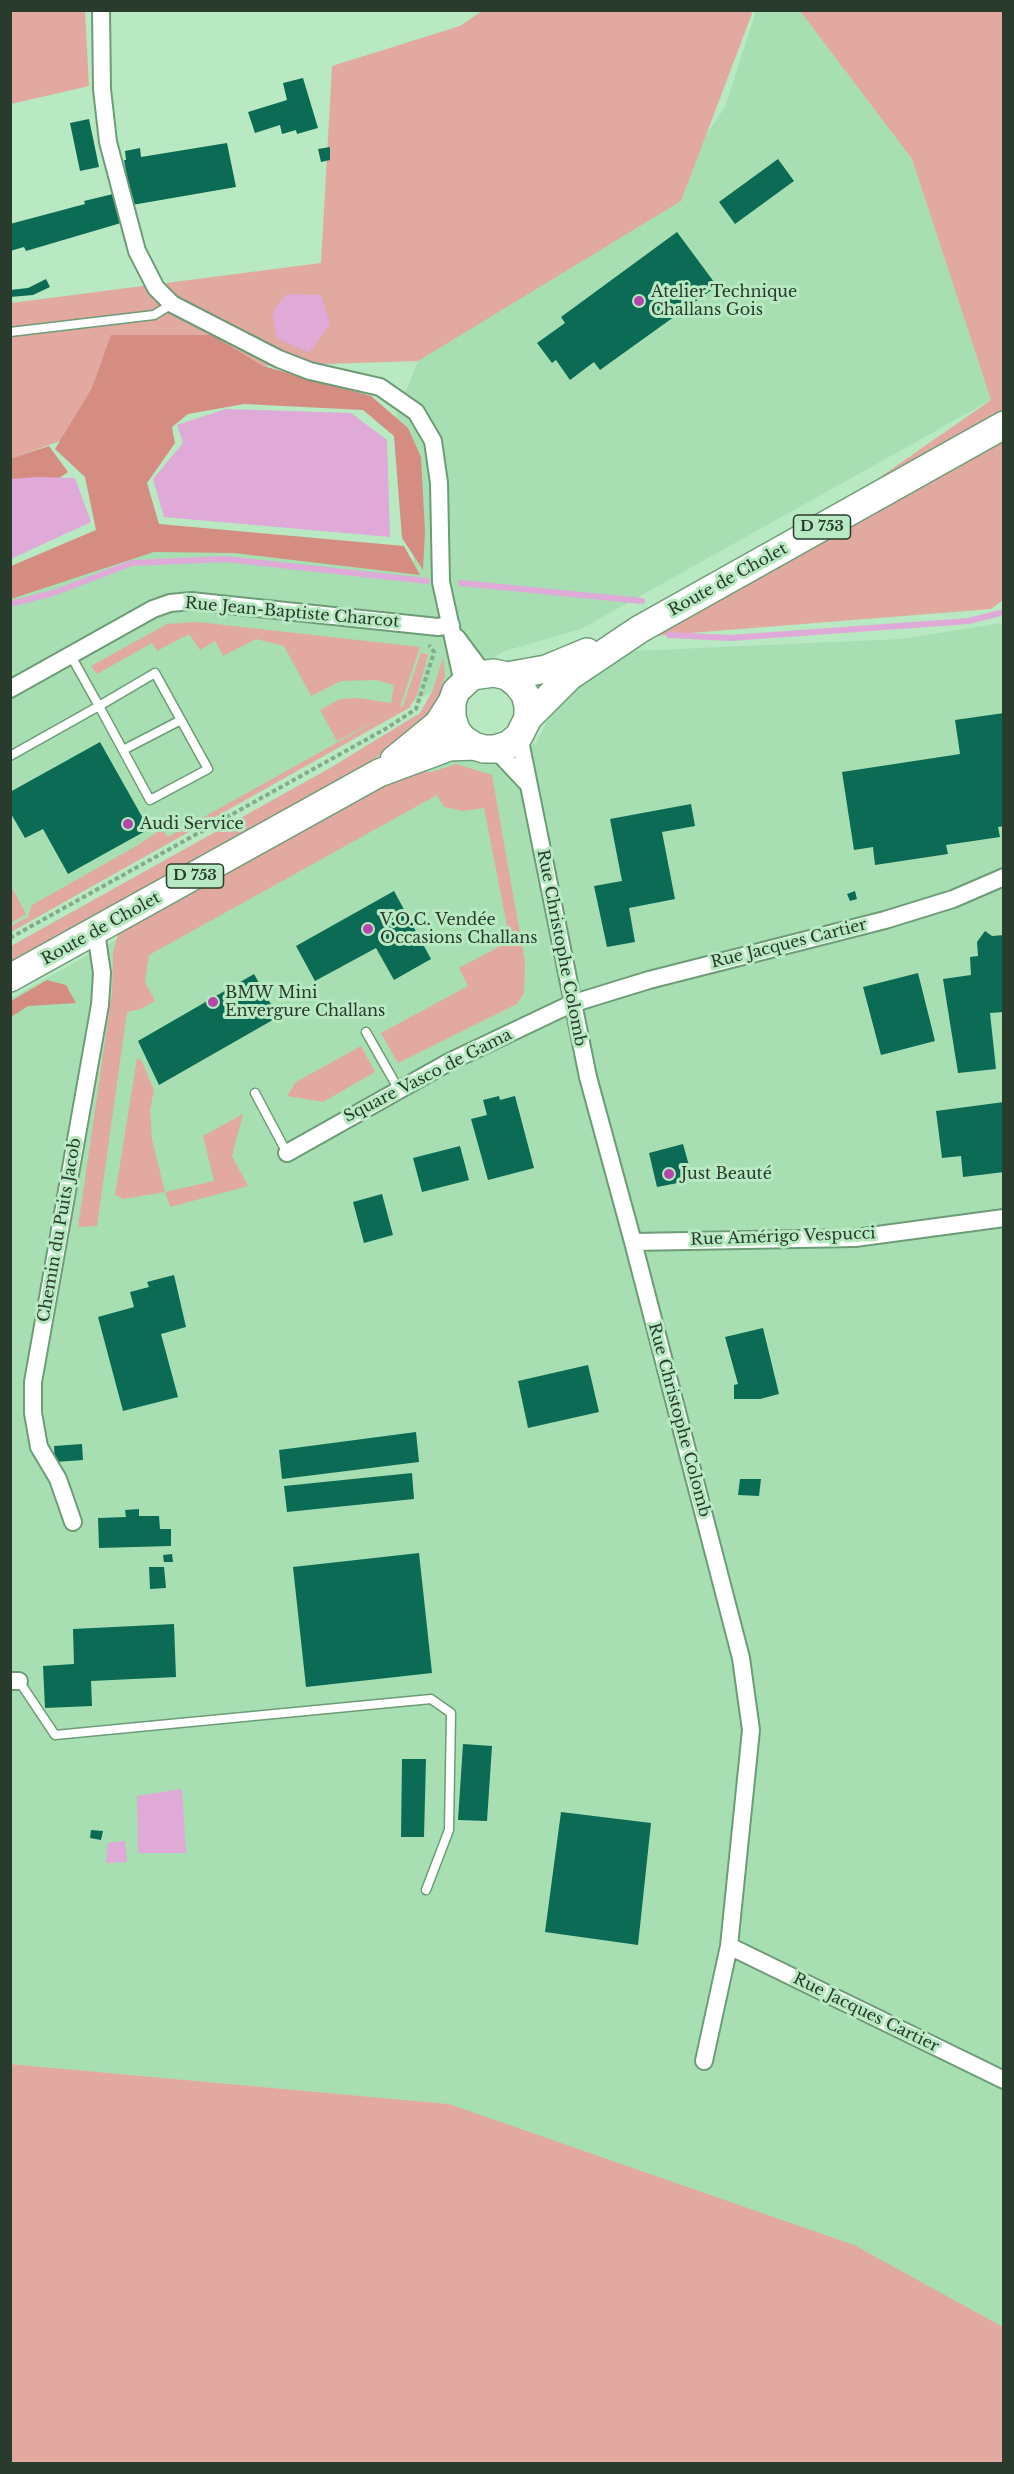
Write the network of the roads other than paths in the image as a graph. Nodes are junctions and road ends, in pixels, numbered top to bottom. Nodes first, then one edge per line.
1 (101, 10) edge
2 (172, 304) junction
3 (10, 332) edge
4 (1004, 426) edge
5 (452, 628) junction
6 (640, 628) junction
7 (71, 656) junction
8 (476, 684) junction
9 (10, 690) edge
10 (99, 706) junction
11 (181, 720) junction
12 (524, 727) junction
13 (484, 748) junction
14 (123, 750) junction
15 (10, 756) edge
16 (379, 773) junction
17 (528, 784) junction
18 (1004, 877) edge
19 (96, 932) junction
20 (10, 978) edge
21 (571, 1004) junction
22 (366, 1032) dead end
23 (399, 1090) junction
24 (255, 1093) dead end
25 (288, 1153) joint
26 (1004, 1218) edge
27 (633, 1242) junction
28 (73, 1522) dead end
29 (15, 1681) edge
30 (426, 1890) dead end
31 (729, 1946) junction
32 (704, 2061) dead end
33 (1004, 2080) edge

1 - 2 street
2 - 3 lane
2 - 5 street
4 - 6 main road, Route de Cholet / D 753
5 - 7 street, Rue Jean-Baptiste Charcot
5 - 8 street
6 - 8 main road, Route de Cholet / D 753
6 - 12 main road, Route de Cholet / D 753
7 - 9 street, Rue Jean-Baptiste Charcot
7 - 10 lane
8 - 12 main road
8 - 13 main road
8 - 16 main road, Route de Cholet / D 753
10 - 11 lane
10 - 14 lane
10 - 15 lane
11 - 14 lane
11 - 14 lane
12 - 13 main road
12 - 17 street, Rue Christophe Colomb
13 - 16 main road, Route de Cholet / D 753
13 - 17 street
16 - 19 main road, Route de Cholet / D 753
17 - 21 street, Rue Christophe Colomb
18 - 21 street, Rue Jacques Cartier
19 - 20 main road, Route de Cholet / D 753
19 - 28 street, Chemin du Puits Jacob
21 - 23 street, Square Vasco de Gama
21 - 27 street, Rue Christophe Colomb
22 - 23 lane
23 - 25 street, Square Vasco de Gama
24 - 25 lane
26 - 27 street, Rue Amérigo Vespucci
27 - 31 street, Rue Christophe Colomb
29 - 30 lane
31 - 32 street, Rue Christophe Colomb
31 - 33 street, Rue Jacques Cartier

